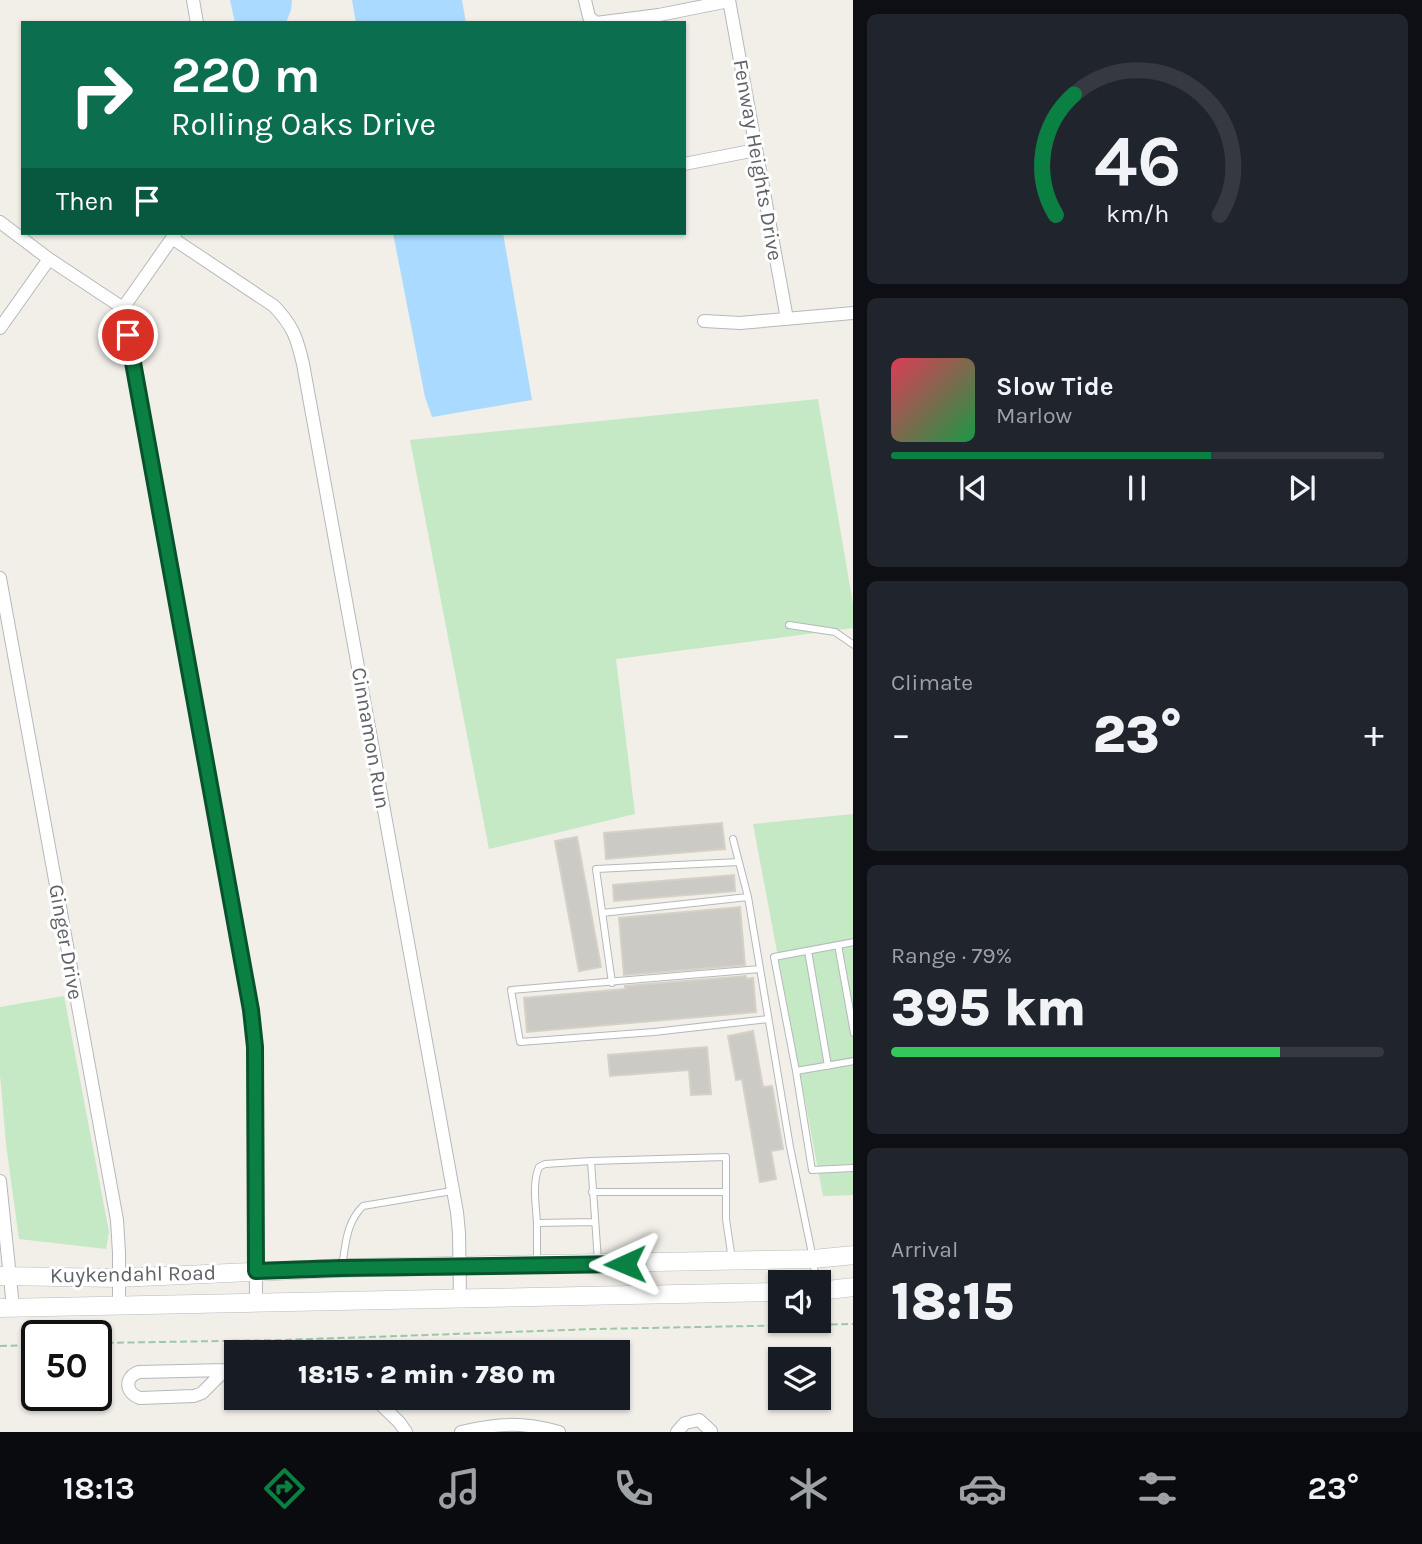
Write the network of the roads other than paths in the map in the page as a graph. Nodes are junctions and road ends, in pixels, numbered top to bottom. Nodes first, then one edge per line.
1 (193, 0) edge
2 (585, 0) edge
3 (729, 1) edge
4 (197, 21) edge
5 (594, 21) edge
6 (612, 21) edge
7 (757, 150) junction
8 (686, 164) edge
9 (0, 222) edge
10 (174, 235) edge
11 (50, 259) junction
12 (123, 308) junction
13 (853, 313) edge
14 (787, 319) junction
15 (704, 321) dead end
16 (0, 328) edge
17 (0, 578) edge
18 (789, 625) dead end
19 (853, 645) edge
20 (733, 839) dead end
21 (738, 862) junction
22 (748, 897) junction
23 (602, 913) junction
24 (853, 942) edge
25 (838, 945) junction
26 (808, 951) junction
27 (760, 969) junction
28 (612, 983) junction
29 (768, 1019) junction
30 (853, 1033) edge
31 (853, 1061) edge
32 (828, 1066) junction
33 (796, 1071) junction
34 (591, 1161) junction
35 (853, 1168) edge
36 (0, 1181) edge
37 (452, 1191) junction
38 (592, 1192) junction
39 (726, 1192) junction
40 (594, 1222) junction
41 (537, 1223) junction
42 (853, 1255) edge
43 (813, 1259) junction
44 (732, 1262) junction
45 (598, 1264) junction
46 (537, 1265) junction
47 (458, 1267) junction
48 (342, 1268) junction
49 (814, 1270) edge
50 (256, 1271) junction
51 (5, 1276) edge
52 (118, 1278) junction
53 (853, 1287) edge
54 (831, 1290) edge
55 (768, 1292) edge
56 (460, 1298) junction
57 (256, 1302) junction
58 (119, 1307) junction
59 (6, 1308) edge
60 (231, 1370) edge
61 (386, 1410) edge
62 (407, 1432) edge
63 (461, 1432) edge
64 (559, 1432) edge
65 (677, 1432) edge
66 (711, 1432) edge

1 - 4 street
2 - 5 street
3 - 6 street
3 - 7 street, Fenway Heights Drive
7 - 8 street
7 - 14 street, Fenway Heights Drive
9 - 11 street
10 - 12 street
10 - 37 street, Cinnamon Run
11 - 12 street
11 - 16 street
12 - 50 street
13 - 14 street
14 - 15 street
17 - 52 street, Ginger Drive
18 - 19 lane
20 - 21 lane
21 - 22 lane
21 - 23 lane
22 - 23 lane
22 - 27 lane
23 - 28 lane
24 - 25 lane
25 - 26 lane
25 - 30 lane
26 - 32 lane
26 - 33 lane
27 - 28 lane
27 - 29 lane
28 - 29 lane
29 - 43 lane
31 - 32 lane
32 - 33 lane
33 - 35 lane
34 - 38 lane
34 - 39 lane
34 - 41 lane
36 - 51 street
37 - 47 street, Cinnamon Run
37 - 48 lane
38 - 39 lane
38 - 40 lane
39 - 44 lane
40 - 41 lane
40 - 45 lane
41 - 46 lane
42 - 43 main road, Kuykendahl Road
43 - 44 main road, Kuykendahl Road
43 - 49 lane
44 - 45 main road, Kuykendahl Road
45 - 46 main road, Kuykendahl Road
46 - 47 main road, Kuykendahl Road
47 - 48 main road, Kuykendahl Road
47 - 56 street, Cinnamon Run
48 - 50 main road, Kuykendahl Road
50 - 52 main road, Kuykendahl Road
50 - 57 street
51 - 52 main road, Kuykendahl Road
51 - 59 street
52 - 58 street, Ginger Drive
53 - 54 main road
55 - 56 main road, Kuykendahl Road
56 - 57 main road, Kuykendahl Road
57 - 58 main road, Kuykendahl Road
58 - 59 main road, Kuykendahl Road
60 - 60 street
61 - 62 street
63 - 64 street
65 - 66 street

